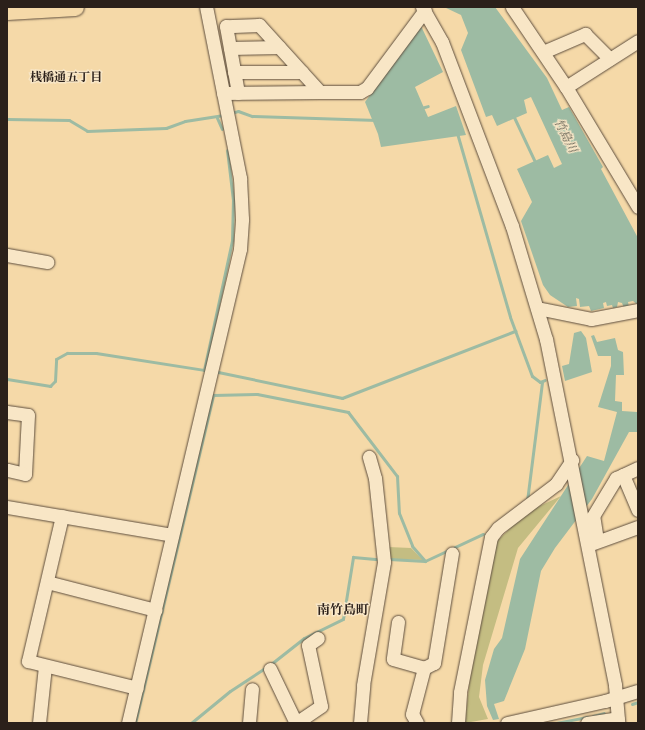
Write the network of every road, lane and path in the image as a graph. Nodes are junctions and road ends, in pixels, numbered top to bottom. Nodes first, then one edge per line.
1 (75, 7) edge
2 (206, 7) edge
3 (512, 7) edge
4 (424, 9) edge
5 (7, 11) edge
6 (638, 41) edge
7 (279, 47) junction
8 (230, 48) junction
9 (543, 52) junction
10 (610, 59) junction
11 (234, 72) junction
12 (302, 72) junction
13 (566, 87) junction
14 (238, 92) junction
15 (320, 92) junction
16 (224, 99) junction
17 (638, 207) edge
18 (7, 255) edge
19 (47, 262) dead end
20 (537, 308) junction
21 (638, 310) edge
22 (7, 412) edge
23 (368, 457) dead end
24 (572, 463) junction
25 (638, 468) edge
26 (7, 470) edge
27 (622, 475) junction
28 (7, 507) edge
29 (638, 510) edge
30 (62, 516) junction
31 (638, 527) edge
32 (172, 535) junction
33 (598, 540) junction
34 (586, 546) junction
35 (452, 553) dead end
36 (46, 582) junction
37 (155, 610) junction
38 (398, 622) dead end
39 (318, 638) dead end
40 (45, 666) junction
41 (424, 668) junction
42 (270, 669) dead end
43 (137, 688) junction
44 (252, 688) dead end
45 (638, 691) edge
46 (616, 696) junction
47 (618, 720) edge
48 (39, 723) edge
49 (128, 723) edge
50 (249, 723) edge
51 (360, 723) edge
52 (417, 723) edge
53 (458, 723) edge
54 (508, 723) edge
55 (587, 723) edge

1 - 5 main road
2 - 16 street
3 - 9 street
4 - 15 street
4 - 20 street
6 - 10 street
7 - 8 street
7 - 8 street
7 - 12 street
8 - 11 street
9 - 10 street
9 - 13 street
10 - 13 street
11 - 12 street
11 - 14 street
12 - 15 street
13 - 17 street
14 - 15 street
14 - 16 street
16 - 32 street
18 - 19 street
20 - 21 street
20 - 24 street
22 - 26 street
23 - 51 street
24 - 34 street
24 - 53 street
25 - 27 street
27 - 29 street
27 - 33 street
28 - 30 street
30 - 32 street
30 - 36 street
31 - 33 street
32 - 37 street
33 - 34 street
34 - 46 street
35 - 41 street
36 - 37 street
36 - 40 street
37 - 43 street
38 - 41 street
39 - 42 street
40 - 43 street
40 - 48 street
41 - 52 street
43 - 49 street
44 - 50 street
45 - 46 street
46 - 47 street
46 - 54 street
47 - 55 street

